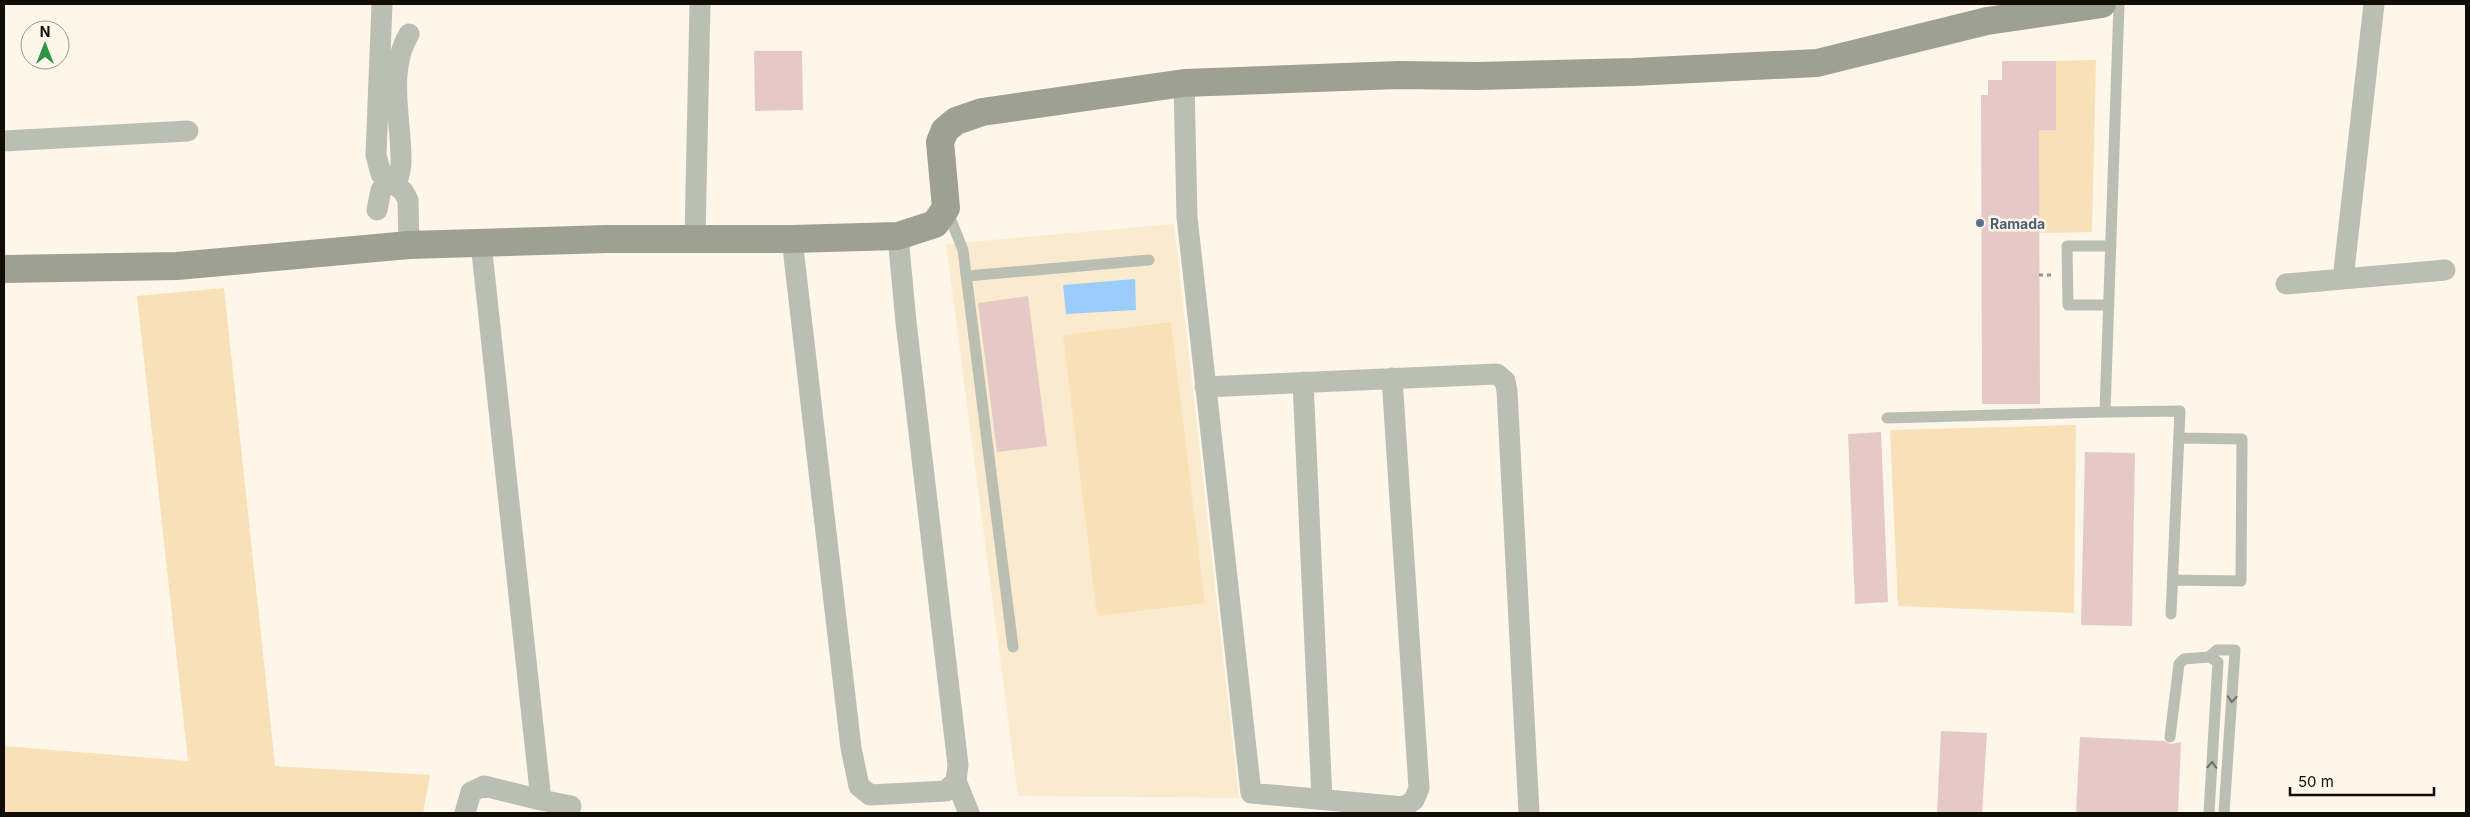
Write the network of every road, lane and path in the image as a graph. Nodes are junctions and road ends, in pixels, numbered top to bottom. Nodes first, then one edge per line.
1 (382, 4) edge
2 (700, 4) edge
3 (2102, 4) edge
4 (2119, 4) edge
5 (2374, 4) edge
6 (1988, 12) edge
7 (409, 34) dead end
8 (1184, 83) junction
9 (188, 131) dead end
10 (4, 141) edge
11 (392, 183) junction
12 (946, 208) junction
13 (377, 210) dead end
14 (898, 236) junction
15 (695, 237) junction
16 (792, 239) junction
17 (481, 243) junction
18 (409, 245) junction
19 (2111, 246) junction
20 (1149, 260) dead end
21 (4, 269) edge
22 (2445, 270) dead end
23 (966, 276) junction
24 (2343, 279) junction
25 (2286, 284) dead end
26 (2109, 304) junction
27 (1392, 378) junction
28 (1302, 382) junction
29 (1205, 387) junction
30 (2104, 412) junction
31 (1887, 418) dead end
32 (2179, 438) junction
33 (2172, 580) junction
34 (2171, 614) dead end
35 (1013, 647) dead end
36 (2209, 657) junction
37 (2170, 738) dead end
38 (956, 781) junction
39 (1322, 799) junction
40 (541, 800) junction
41 (465, 813) edge
42 (569, 813) edge
43 (969, 813) edge
44 (1529, 813) edge
45 (2209, 813) edge
46 (2224, 813) edge

1 - 11 street
2 - 15 street
3 - 6 street
4 - 19 lane
5 - 24 street
6 - 8 street
7 - 11 street
8 - 12 street
8 - 29 street
9 - 10 street
11 - 13 street
11 - 18 street
12 - 14 street
12 - 23 lane
14 - 16 street
14 - 38 street
15 - 16 street
15 - 17 street
16 - 38 street
17 - 18 street
17 - 40 street
18 - 21 street
19 - 26 lane
19 - 26 lane
20 - 23 lane
22 - 24 street
23 - 35 lane
24 - 25 street
26 - 30 lane
27 - 28 street
27 - 39 street
27 - 44 street
28 - 29 street
28 - 39 street
29 - 39 street
30 - 31 lane
30 - 32 lane
32 - 33 lane
32 - 33 lane
33 - 34 lane
36 - 37 lane
45 -> 36 lane
36 -> 46 lane
38 - 43 street
40 - 41 street
40 - 42 street

